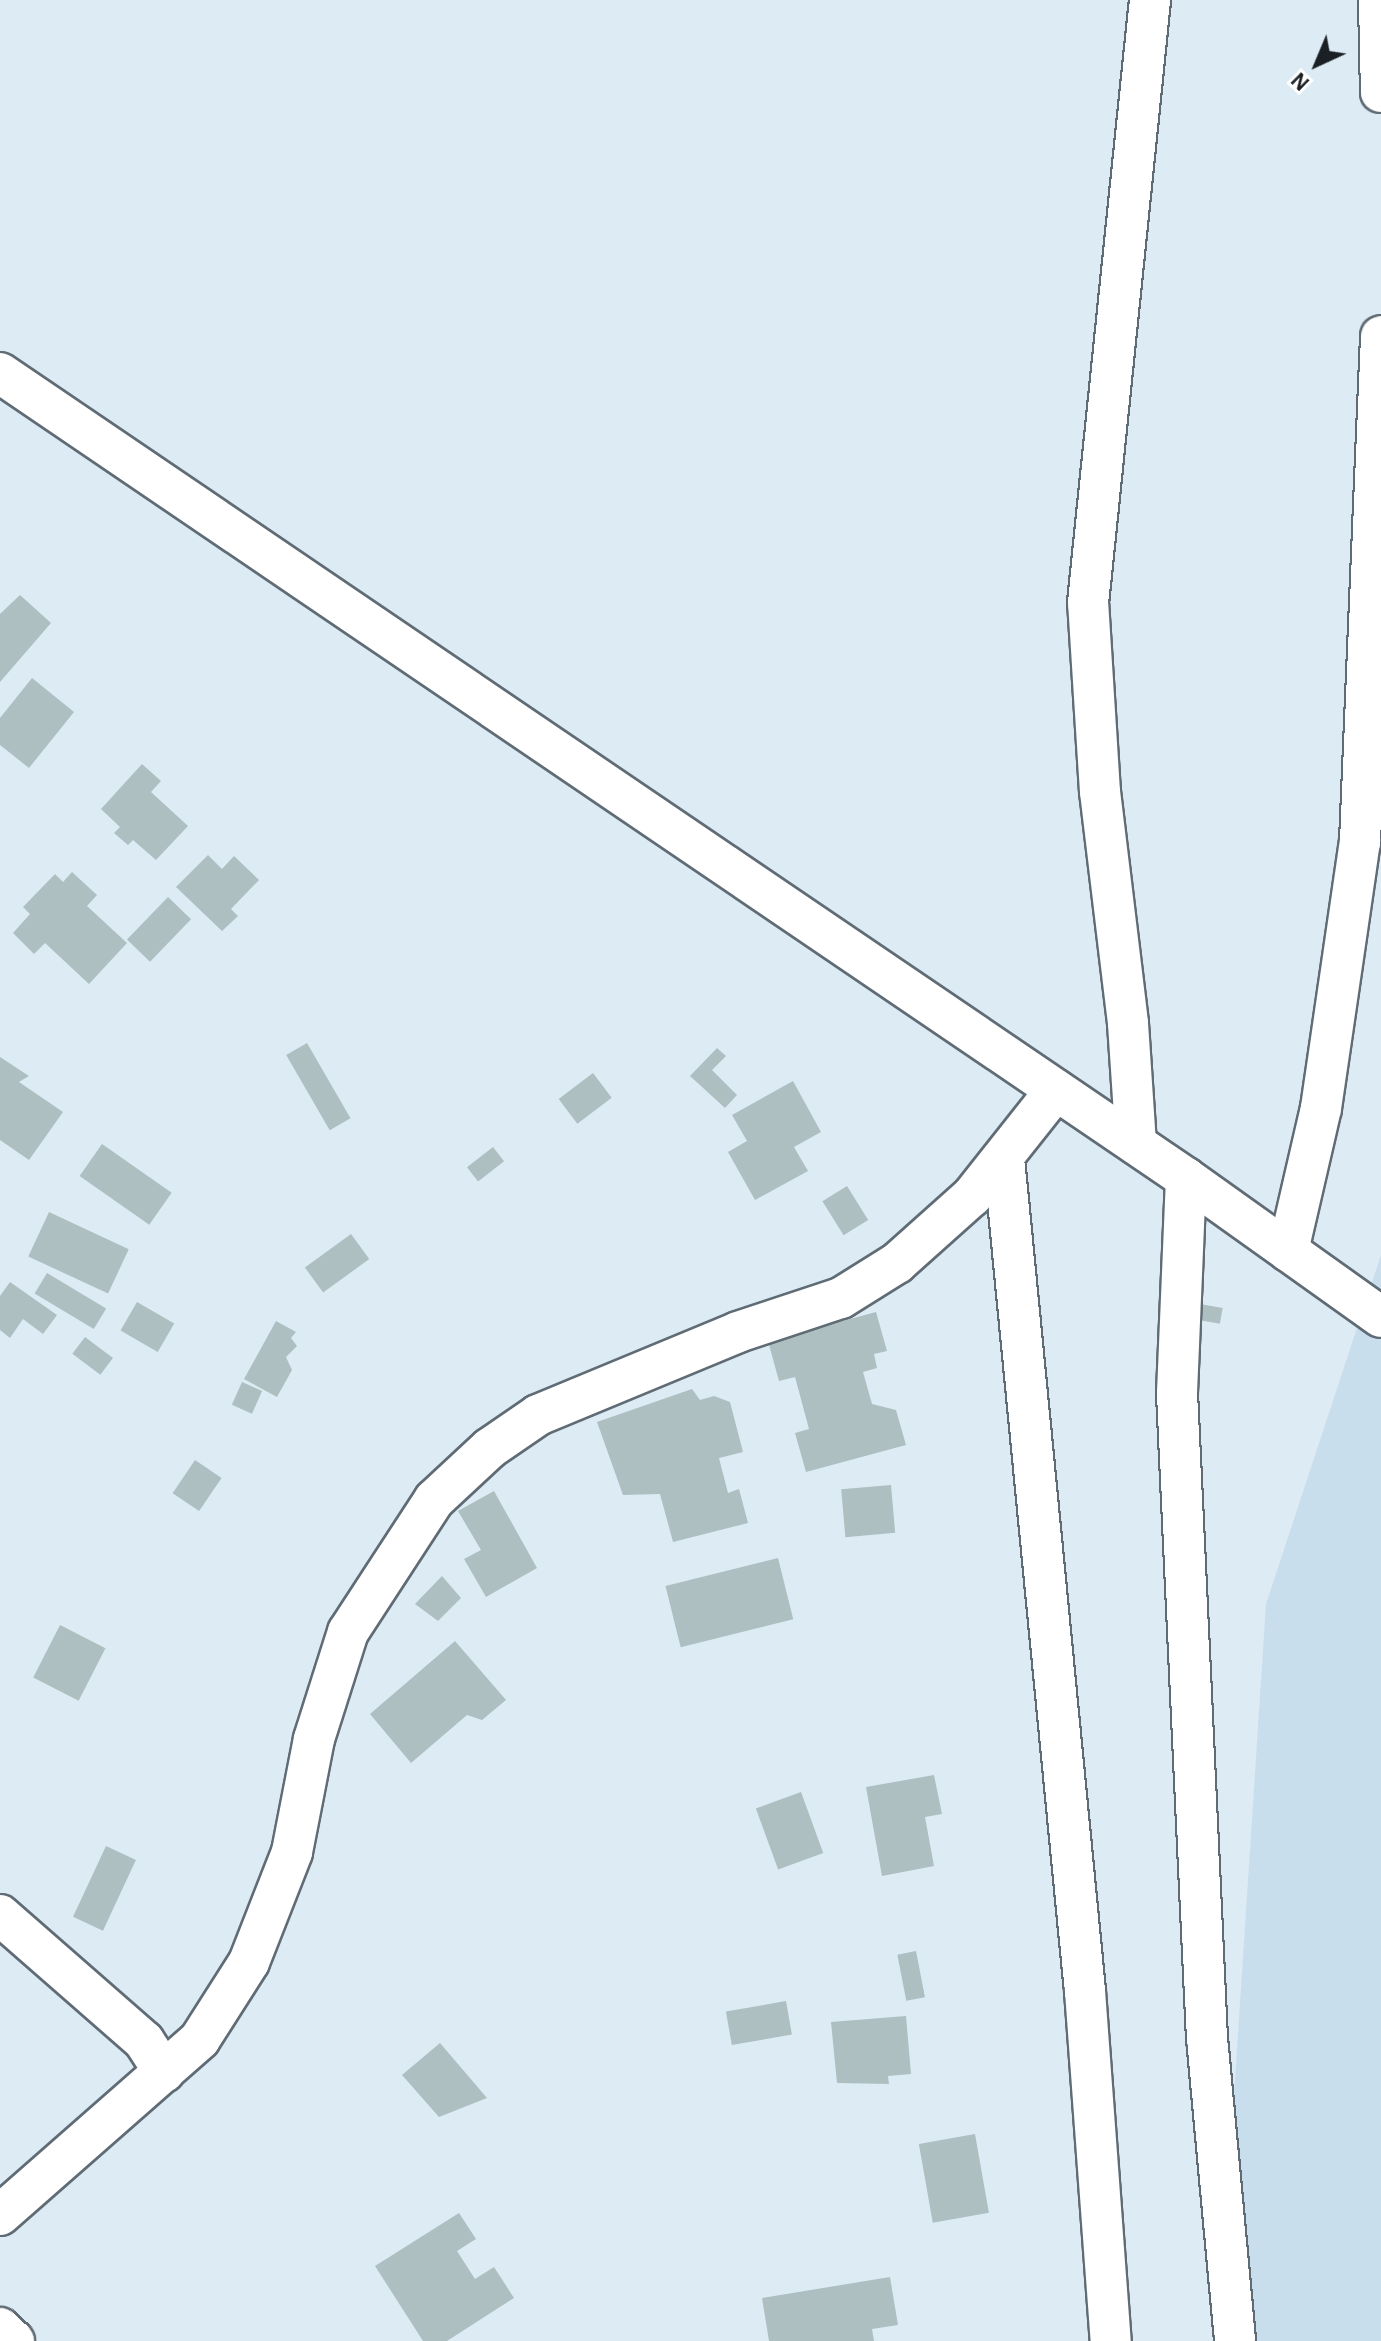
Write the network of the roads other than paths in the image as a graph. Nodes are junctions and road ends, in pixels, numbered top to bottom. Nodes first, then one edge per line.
1 (1150, 0) edge
2 (1379, 0) edge
3 (1381, 92) edge
4 (1381, 336) edge
5 (0, 373) edge
6 (1056, 1090) junction
7 (1136, 1144) junction
8 (1004, 1159) junction
9 (1186, 1178) junction
10 (1288, 1251) junction
11 (1381, 1317) edge
12 (0, 1915) edge
13 (164, 2072) junction
14 (0, 2215) edge
15 (0, 2328) edge
16 (14, 2341) edge
17 (1111, 2341) edge
18 (1235, 2341) edge

1 - 7 street
2 - 3 street
4 - 10 street
5 - 6 street
6 - 7 street
6 - 8 street
7 - 9 street
8 - 13 street
8 - 17 street
9 - 10 street
9 - 18 street
10 - 11 street
12 - 13 street
13 - 14 street
15 - 16 street

